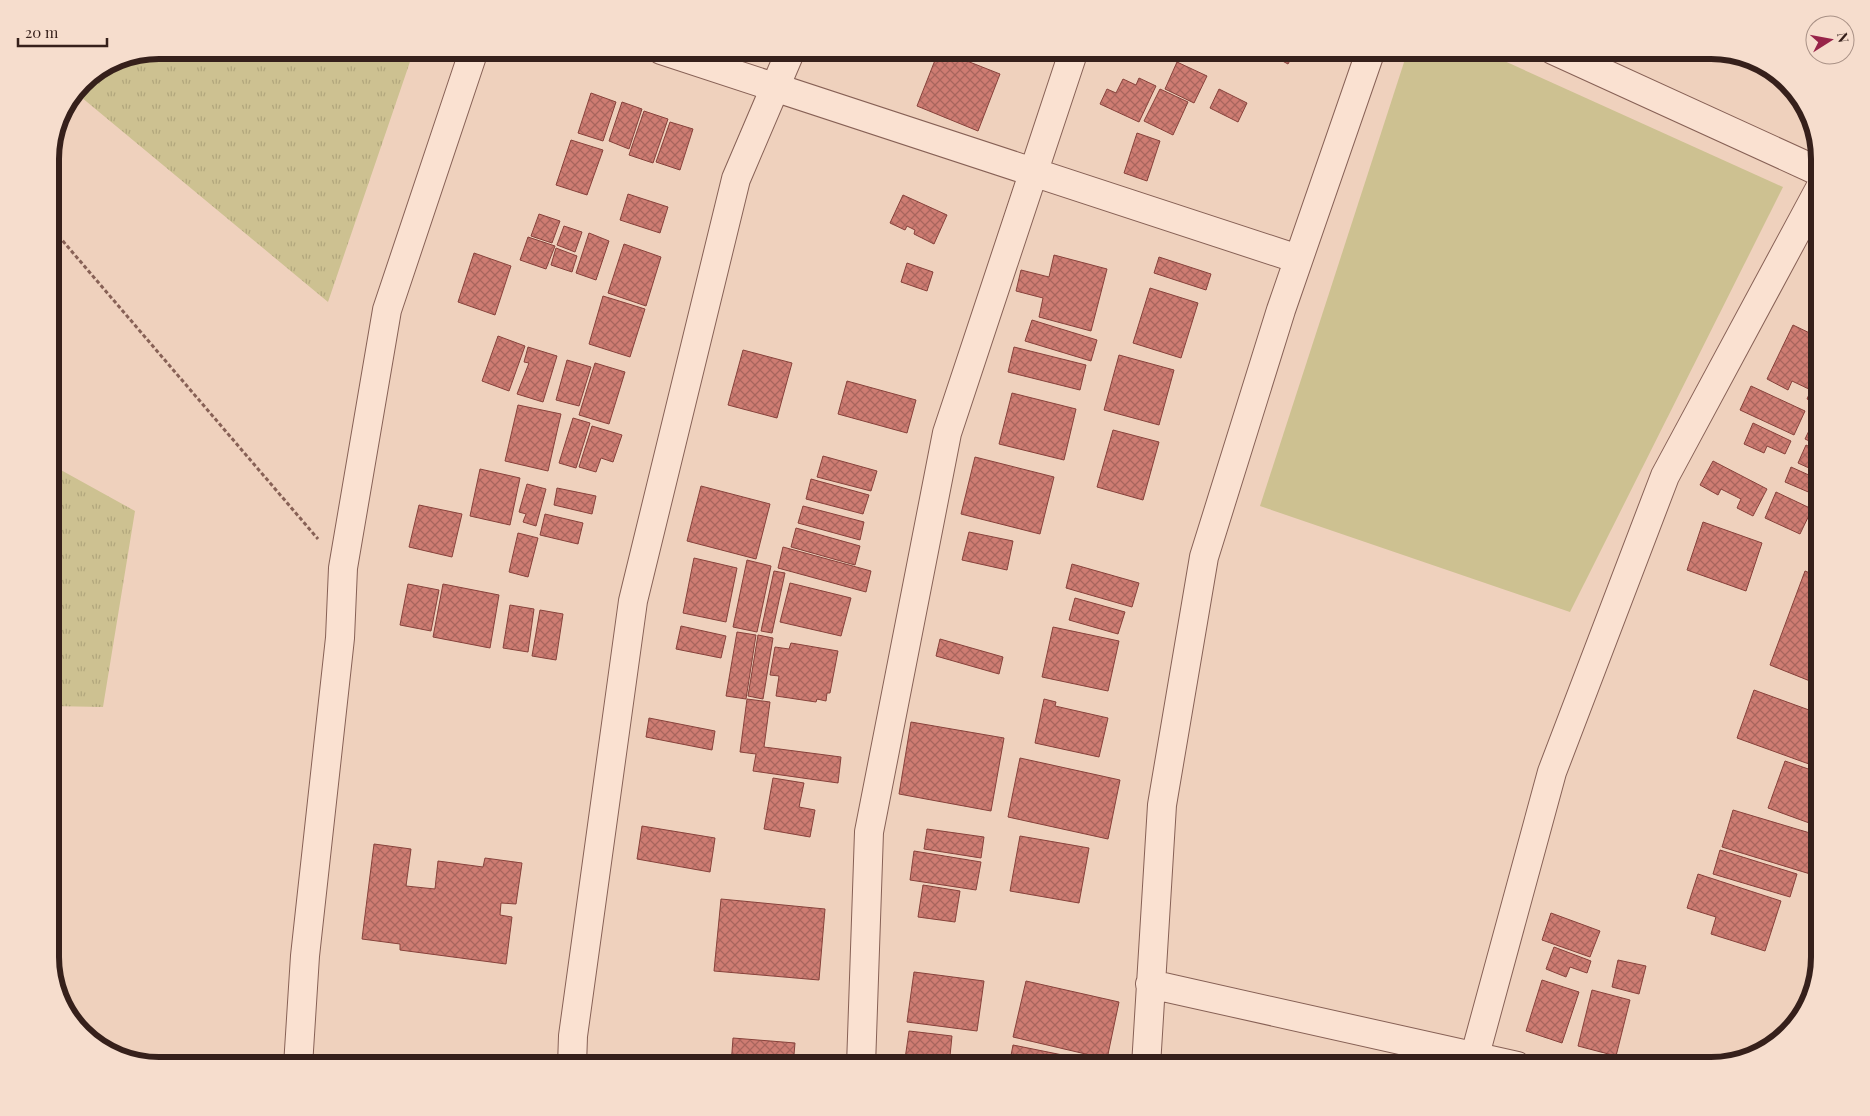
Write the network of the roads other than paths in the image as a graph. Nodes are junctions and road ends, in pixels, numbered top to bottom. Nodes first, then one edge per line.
1 (471, 59) edge
2 (689, 59) edge
3 (787, 59) edge
4 (1071, 59) edge
5 (1368, 59) edge
6 (1573, 59) edge
7 (775, 87) junction
8 (1811, 168) edge
9 (1033, 172) junction
10 (1811, 205) edge
11 (1298, 260) junction
12 (1150, 984) junction
13 (299, 1057) edge
14 (572, 1057) edge
15 (861, 1057) edge
16 (1146, 1057) edge
17 (1456, 1057) edge
18 (1474, 1057) edge

1 - 13 street
2 - 7 street
3 - 7 street
4 - 9 street
5 - 11 street
6 - 8 street
7 - 9 street
7 - 14 street
9 - 11 street
9 - 15 street
10 - 18 street
11 - 12 street
12 - 16 street
12 - 17 street

